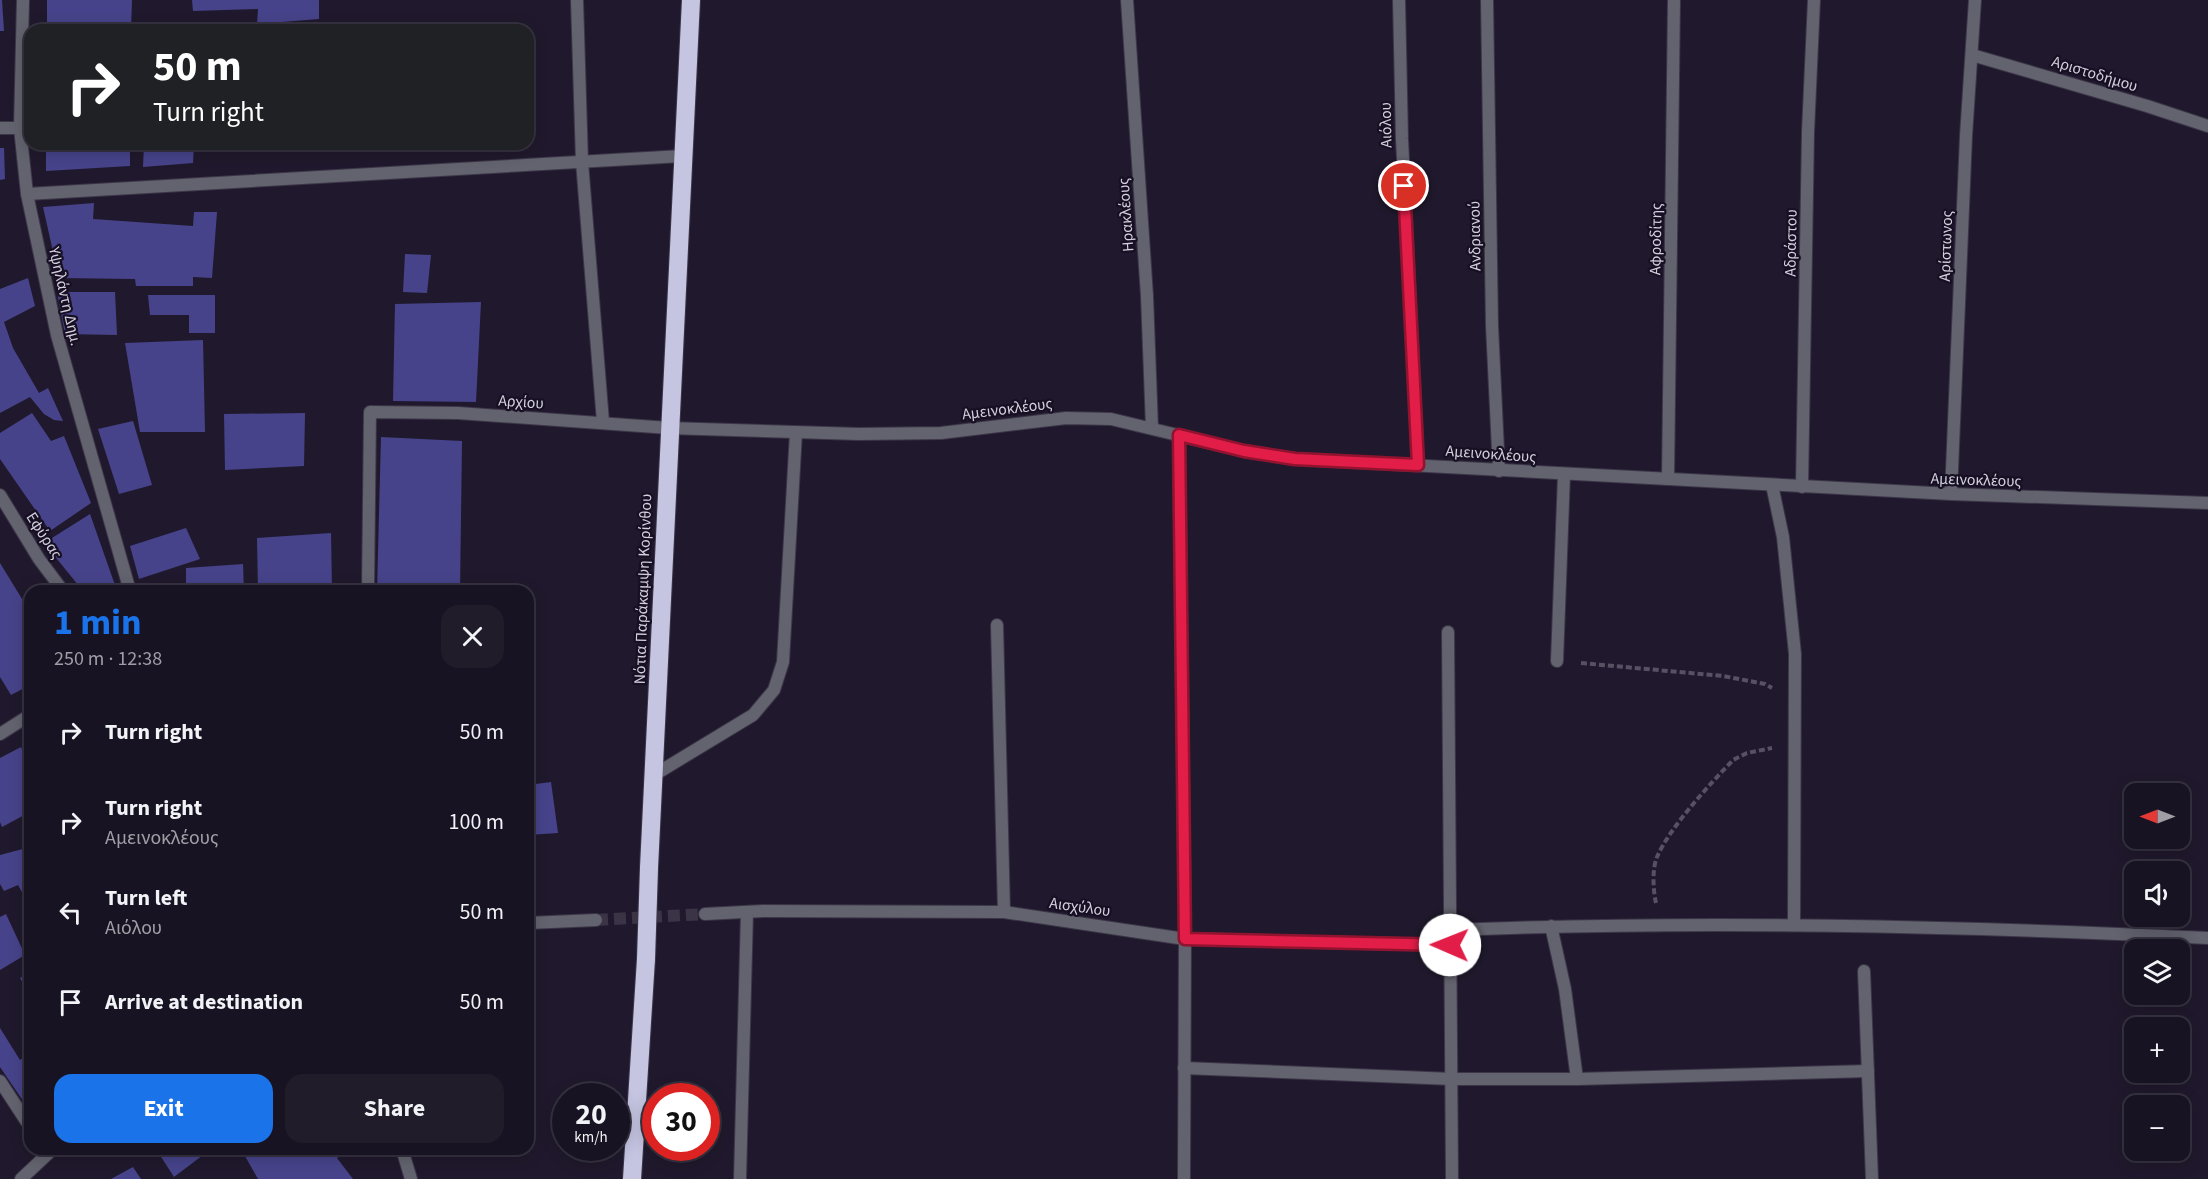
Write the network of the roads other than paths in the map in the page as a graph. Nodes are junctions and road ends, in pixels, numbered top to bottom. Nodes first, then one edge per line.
1 (24, 0) edge
2 (577, 0) edge
3 (691, 0) edge
4 (1128, 0) edge
5 (1399, 0) edge
6 (1487, 0) edge
7 (1674, 0) edge
8 (1814, 0) edge
9 (1976, 0) edge
10 (1972, 55) junction
11 (2208, 126) edge
12 (0, 128) edge
13 (20, 128) junction
14 (682, 156) junction
15 (582, 162) junction
16 (27, 194) junction
17 (603, 422) junction
18 (669, 428) junction
19 (1152, 428) junction
20 (796, 432) junction
21 (1179, 435) junction
22 (1418, 465) junction
23 (1499, 471) junction
24 (1564, 475) junction
25 (1668, 479) junction
26 (1772, 485) junction
27 (1802, 487) junction
28 (1951, 494) junction
29 (0, 495) edge
30 (2208, 503) edge
31 (58, 585) edge
32 (128, 585) edge
33 (368, 585) edge
34 (997, 625) dead end
35 (1448, 632) dead end
36 (1557, 660) road end
37 (24, 719) edge
38 (0, 734) edge
39 (654, 775) junction
40 (747, 912) junction
41 (1004, 912) junction
42 (705, 914) tunnel mouth
43 (596, 920) tunnel mouth
44 (534, 923) edge
45 (1794, 924) junction
46 (1551, 926) junction
47 (1450, 930) junction
48 (2208, 938) edge
49 (1185, 939) junction
50 (1450, 945) junction
51 (1864, 970) dead end
52 (1184, 1068) junction
53 (1868, 1071) junction
54 (1452, 1079) junction
55 (1577, 1079) junction
56 (0, 1081) edge
57 (24, 1118) edge
58 (44, 1155) edge
59 (404, 1155) edge
60 (21, 1179) edge
61 (411, 1179) edge
62 (632, 1179) edge
63 (740, 1179) edge
64 (1184, 1179) edge
65 (1452, 1179) edge
66 (1872, 1179) edge

1 - 13 street, Υψηλάντη Δημ.
2 - 15 street
3 - 14 highway, Νότια Παράκαμψη Κορίνθου
4 - 19 street, Ηρακλέους
5 - 22 street, Αιόλου
6 - 23 street, Ανδριανού
7 - 25 street, Αφροδίτης
8 - 27 street, Αδράστου
9 - 10 street, Αρίστωνος
10 - 11 street, Αριστοδήμου
10 - 28 street, Αρίστωνος
12 - 13 street
13 - 16 street, Υψηλάντη Δημ.
14 - 15 street
14 - 18 highway, Νότια Παράκαμψη Κορίνθου
15 - 16 street
15 - 17 street
16 - 32 street, Υψηλάντη Δημ.
17 - 18 street, Αρχίου
17 - 33 street, Αρχίου
18 - 20 street, Αμεινοκλέους
18 - 39 highway, Νότια Παράκαμψη Κορίνθου
19 - 20 street, Αμεινοκλέους
19 - 21 street, Αμεινοκλέους
20 - 39 street
21 - 22 street, Αμεινοκλέους
21 - 49 street
22 - 23 street, Αμεινοκλέους
23 - 24 street, Αμεινοκλέους
24 - 25 street, Αμεινοκλέους
24 - 36 street
25 - 26 street, Αμεινοκλέους
26 - 27 street, Αμεινοκλέους
26 - 45 street
27 - 28 street, Αμεινοκλέους
28 - 30 street, Αμεινοκλέους
29 - 31 street, Εφύρας
34 - 41 street
35 - 47 street
37 - 38 street
39 - 62 highway, Νότια Παράκαμψη Κορίνθου, bridge
40 - 41 street, Αισχύλου
40 - 42 street, Αισχύλου
40 - 63 street
41 - 49 street, Αισχύλου
43 - 44 street
45 - 46 street
45 - 48 street
46 - 47 street
46 - 55 street
47 - 50 street
49 - 50 street, Αισχύλου
49 - 52 street
50 - 54 street
51 - 53 street
52 - 54 street
52 - 64 street
53 - 55 street
53 - 66 street
54 - 55 street
54 - 65 street
56 - 57 street
58 - 60 street
59 - 61 street

